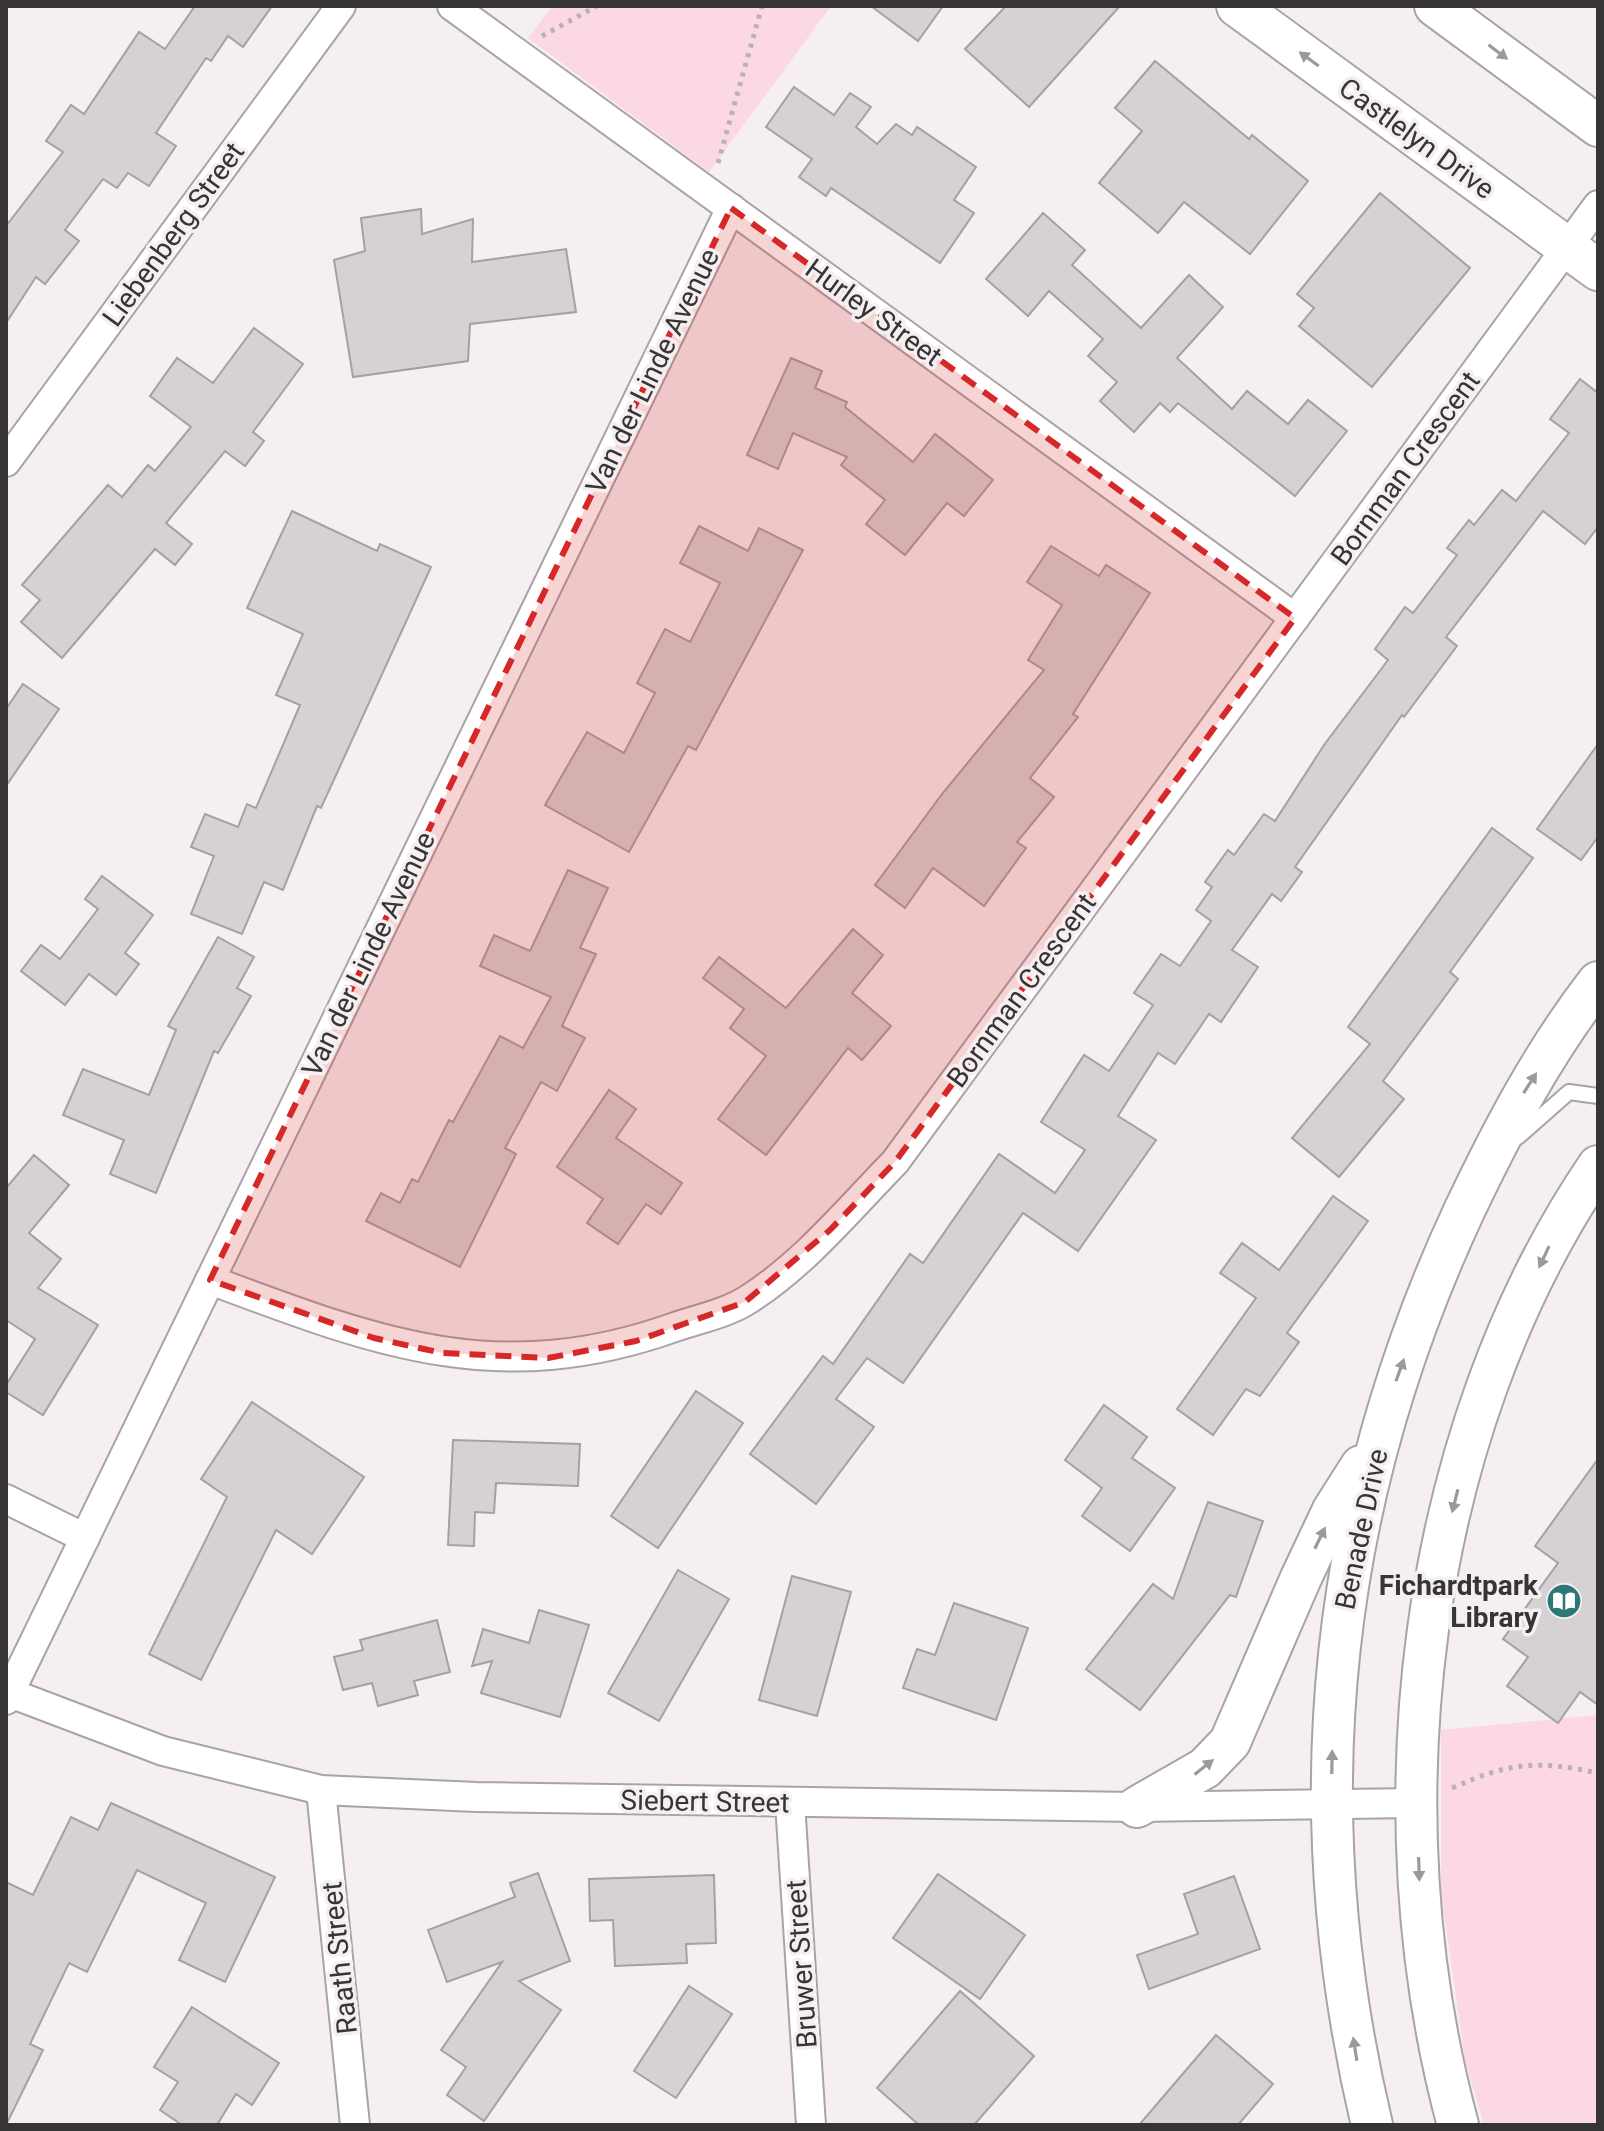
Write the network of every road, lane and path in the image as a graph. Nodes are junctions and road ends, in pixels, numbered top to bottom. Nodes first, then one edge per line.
1 (341, 6) edge
2 (452, 6) edge
3 (597, 6) edge
4 (762, 6) edge
5 (1237, 6) edge
6 (1435, 6) edge
7 (514, 51) junction
8 (1598, 126) edge
9 (720, 201) junction
10 (1598, 205) edge
11 (1582, 258) edge
12 (6, 462) edge
13 (1295, 618) junction
14 (1598, 982) edge
15 (1598, 1096) edge
16 (1598, 1166) edge
17 (1598, 1193) edge
18 (1564, 1217) junction
19 (1439, 1267) junction
20 (210, 1280) junction
21 (1381, 1434) junction
22 (6, 1499) edge
23 (85, 1538) junction
24 (8, 1696) edge
25 (1598, 1773) edge
26 (321, 1790) junction
27 (790, 1803) junction
28 (1416, 1803) junction
29 (1137, 1807) junction
30 (1331, 1807) junction
31 (355, 2125) edge
32 (811, 2125) edge
33 (1372, 2125) edge
34 (1458, 2125) edge

1 - 12 street, Liebenberg Street
2 - 7 street, Hurley Street
3 - 7 path
4 - 9 path
11 -> 5 street, Castlelyn Drive
6 -> 8 street
7 - 9 street, Hurley Street
9 - 13 street, Hurley Street
9 - 20 street, Van der Linde Avenue
10 - 11 street, Bornman Crescent
11 - 13 street, Bornman Crescent
13 - 20 street, Bornman Crescent
19 -> 14 street, Benade Drive
15 - 19 lane
16 - 18 street
17 - 18 lane
18 -> 28 street
21 -> 19 street, Benade Drive
20 - 23 street, Van der Linde Avenue
29 -> 21 street
30 -> 21 street, Benade Drive
22 - 23 street
23 - 24 street, Van der Linde Avenue
24 - 26 street, Siebert Street
25 - 28 path
26 - 27 street, Siebert Street
26 - 31 street, Raath Street
27 - 29 street, Siebert Street
27 - 32 street, Bruwer Street
28 - 30 street, Siebert Street
28 -> 34 street
29 - 30 street, Siebert Street
33 -> 30 street, Benade Drive

